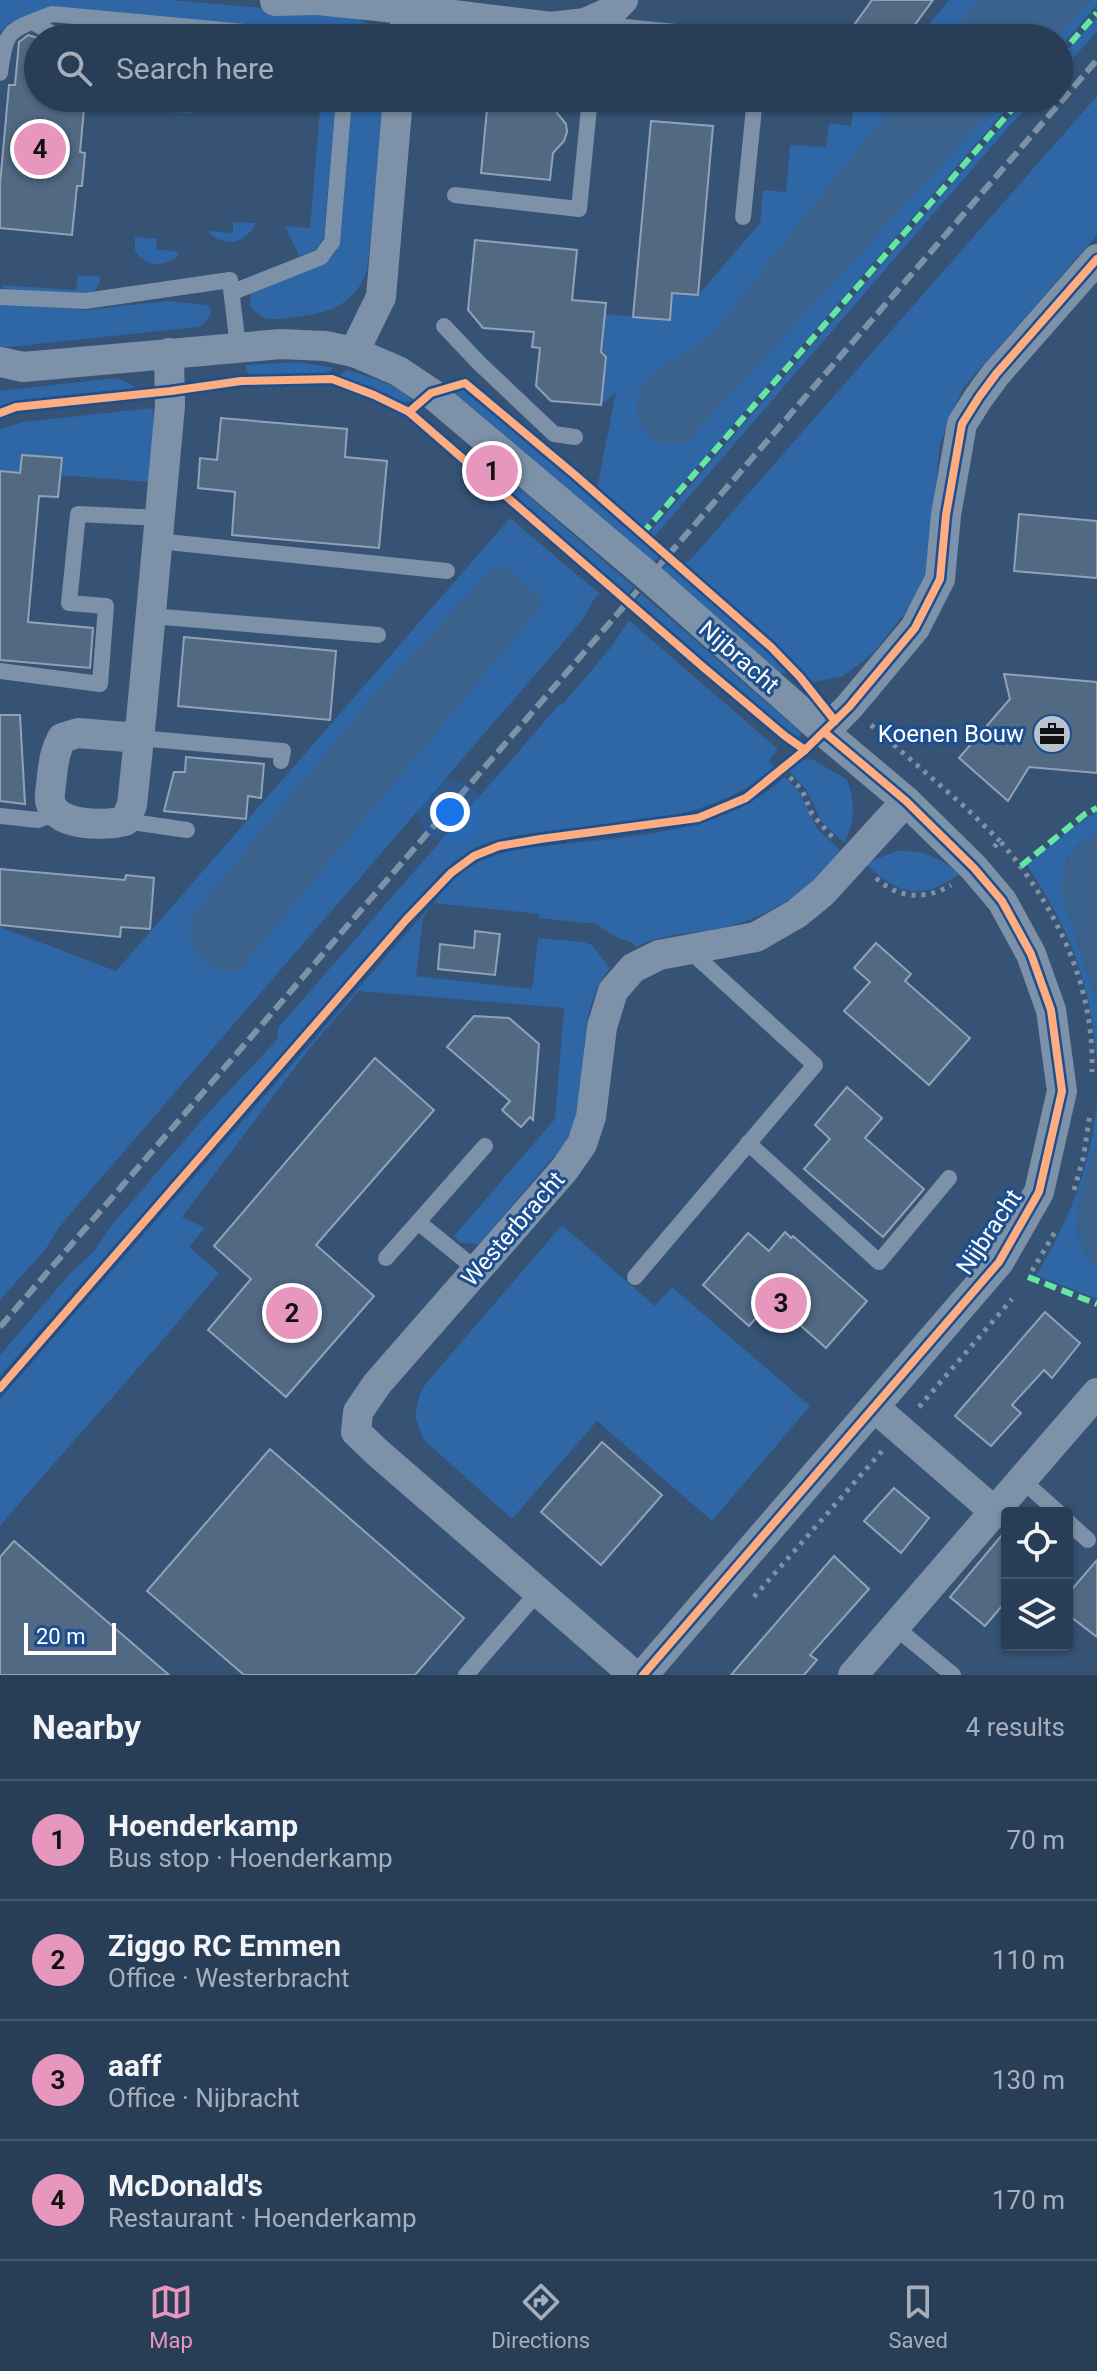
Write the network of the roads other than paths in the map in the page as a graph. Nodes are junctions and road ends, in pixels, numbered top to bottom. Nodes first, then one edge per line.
1 (264, 0) edge
2 (275, 0) edge
3 (316, 0) edge
4 (623, 0) edge
5 (33, 22) junction
6 (140, 22) junction
7 (405, 23) edge
8 (585, 23) junction
9 (29, 24) edge
10 (36, 24) edge
11 (137, 24) edge
12 (161, 24) edge
13 (442, 24) edge
14 (576, 24) edge
15 (595, 24) edge
16 (24, 26) edge
17 (0, 73) edge
18 (343, 112) edge
19 (397, 112) edge
20 (589, 112) edge
21 (754, 112) edge
22 (455, 195) dead end
23 (743, 217) dead end
24 (1097, 259) edge
25 (233, 292) junction
26 (0, 297) edge
27 (444, 326) dead end
28 (238, 347) junction
29 (354, 352) junction
30 (169, 353) junction
31 (8, 371) edge
32 (575, 437) dead end
33 (159, 530) junction
34 (447, 571) dead end
35 (151, 616) junction
36 (378, 635) dead end
37 (0, 671) edge
38 (824, 732) junction
39 (139, 738) junction
40 (281, 761) dead end
41 (906, 801) junction
42 (57, 813) junction
43 (0, 816) edge
44 (125, 821) junction
45 (187, 830) dead end
46 (688, 949) junction
47 (748, 1143) junction
48 (485, 1146) dead end
49 (949, 1178) dead end
50 (418, 1222) junction
51 (386, 1258) dead end
52 (477, 1270) junction
53 (635, 1277) dead end
54 (1097, 1393) edge
55 (874, 1407) junction
56 (1022, 1480) junction
57 (1052, 1507) edge
58 (995, 1512) junction
59 (1073, 1526) edge
60 (1088, 1540) dead end
61 (538, 1592) junction
62 (895, 1627) junction
63 (466, 1675) edge
64 (634, 1675) edge
65 (643, 1675) edge
66 (853, 1675) edge
67 (953, 1675) edge

1 - 2 lane
2 - 3 street
3 - 7 street
4 - 8 street
5 - 6 lane
5 - 9 lane
5 - 10 lane
6 - 11 lane
6 - 12 lane
7 - 13 street
8 - 14 street
8 - 15 lane
16 - 17 lane
18 - 25 lane
19 - 29 street
20 - 22 lane
21 - 23 lane
24 - 38 street
25 - 26 lane
25 - 28 lane
27 - 32 lane
28 - 29 street, Nijbracht
28 - 30 street, Nijbracht
29 - 38 street, Nijbracht
30 - 31 street, Nijbracht
30 - 33 street
33 - 34 lane
33 - 35 street
33 - 37 lane
35 - 36 lane
35 - 39 street
38 - 41 street, Nijbracht
39 - 40 lane
39 - 42 street
39 - 44 street
41 - 46 street, Westerbracht
41 - 55 street, Nijbracht
42 - 43 lane
42 - 44 street
44 - 45 lane
46 - 47 lane
46 - 52 street, Westerbracht
47 - 49 lane
47 - 53 lane
48 - 50 lane
50 - 51 lane
50 - 52 lane
52 - 61 street, Westerbracht
54 - 56 street
55 - 58 street
55 - 65 street, Nijbracht
56 - 57 lane
56 - 58 street
58 - 62 street
59 - 60 lane
61 - 63 lane
61 - 64 street, Westerbracht
62 - 66 street
62 - 67 lane

